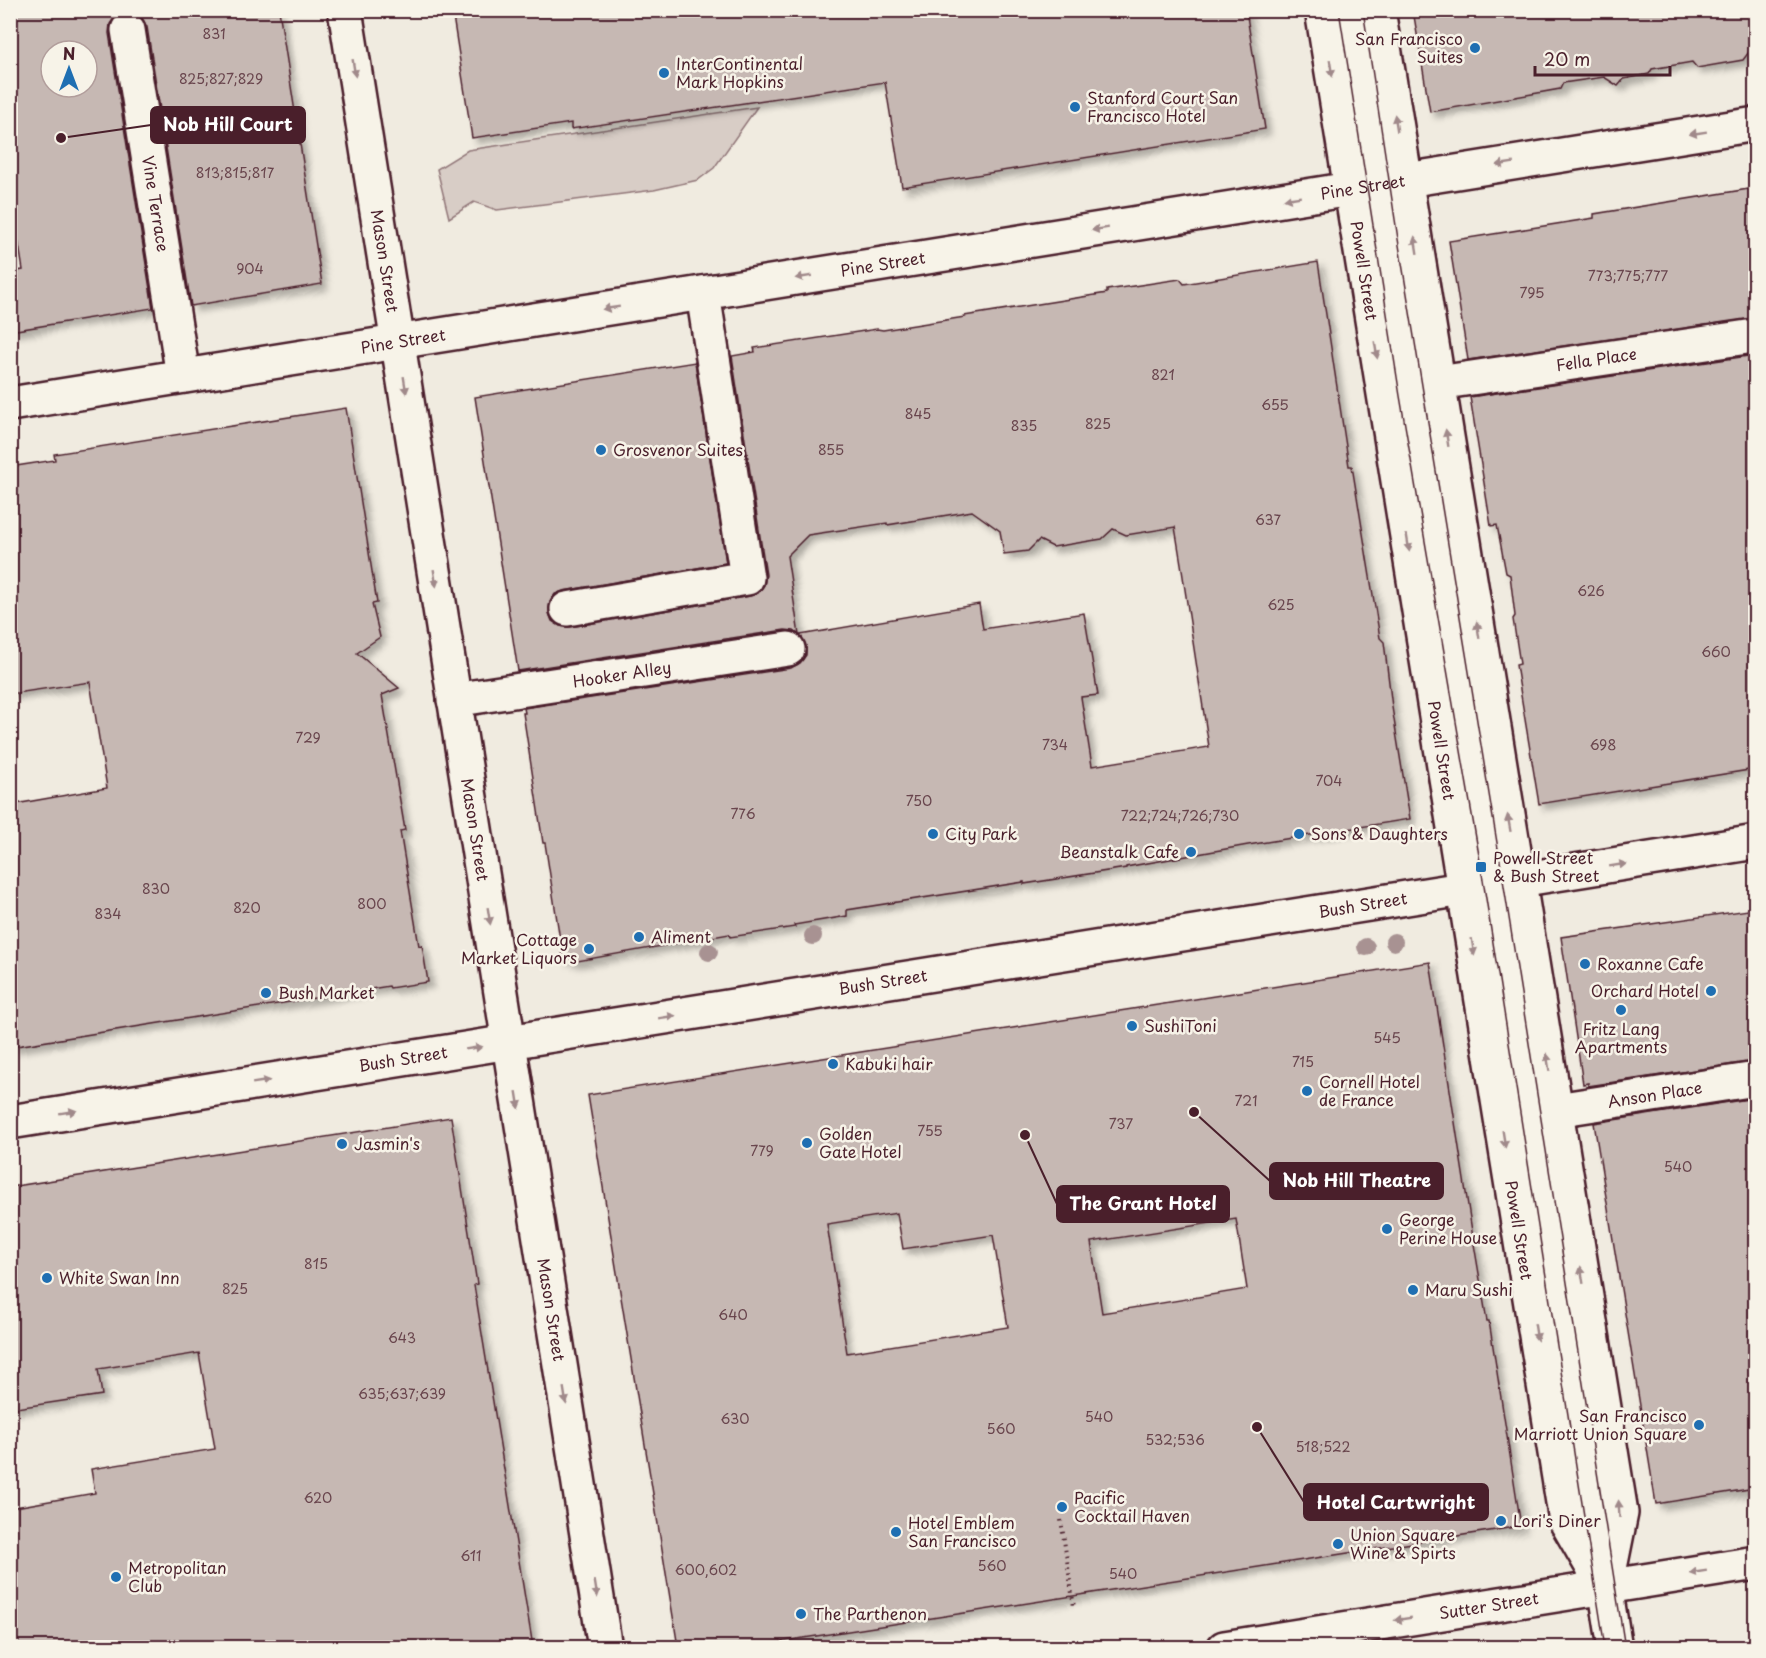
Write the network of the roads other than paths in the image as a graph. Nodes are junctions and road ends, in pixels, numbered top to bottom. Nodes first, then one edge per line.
1 (345, 10) edge
2 (1322, 10) edge
3 (1352, 10) edge
4 (1378, 10) edge
5 (128, 30) dead end
6 (1755, 124) edge
7 (1378, 184) junction
8 (704, 293) junction
9 (1754, 336) edge
10 (398, 342) junction
11 (183, 376) junction
12 (1438, 383) junction
13 (10, 404) edge
14 (567, 609) dead end
15 (788, 648) dead end
16 (454, 700) junction
17 (1755, 842) edge
18 (1492, 885) junction
19 (509, 1042) junction
20 (1755, 1079) edge
21 (1556, 1110) junction
22 (10, 1122) edge
23 (1755, 1563) edge
24 (1606, 1587) junction
25 (605, 1647) edge
26 (1224, 1647) edge
27 (1615, 1647) edge

1 -> 10 street, Mason Street
2 -> 7 street, Powell Street
3 - 7 street
7 -> 4 street, Powell Street
5 - 11 street, Vine Terrace
6 -> 7 street, Pine Street
7 -> 8 street, Pine Street
12 -> 7 street, Powell Street
7 - 18 street, Powell Street
8 -> 10 street, Pine Street
8 - 14 street
9 - 12 street, Fella Place
10 - 11 street, Pine Street
10 -> 16 street, Mason Street
11 - 13 street, Pine Street
18 -> 12 street, Powell Street
15 - 16 street, Hooker Alley
16 -> 19 street, Mason Street
18 -> 17 street, Bush Street
19 -> 18 street, Bush Street
21 -> 18 street, Powell Street
18 - 24 street, Powell Street
22 -> 19 street, Bush Street
19 -> 25 street, Mason Street
20 - 21 street, Anson Place
24 -> 21 street, Powell Street
23 -> 24 street, Sutter Street
24 -> 26 street, Sutter Street
24 - 27 street, Powell Street

